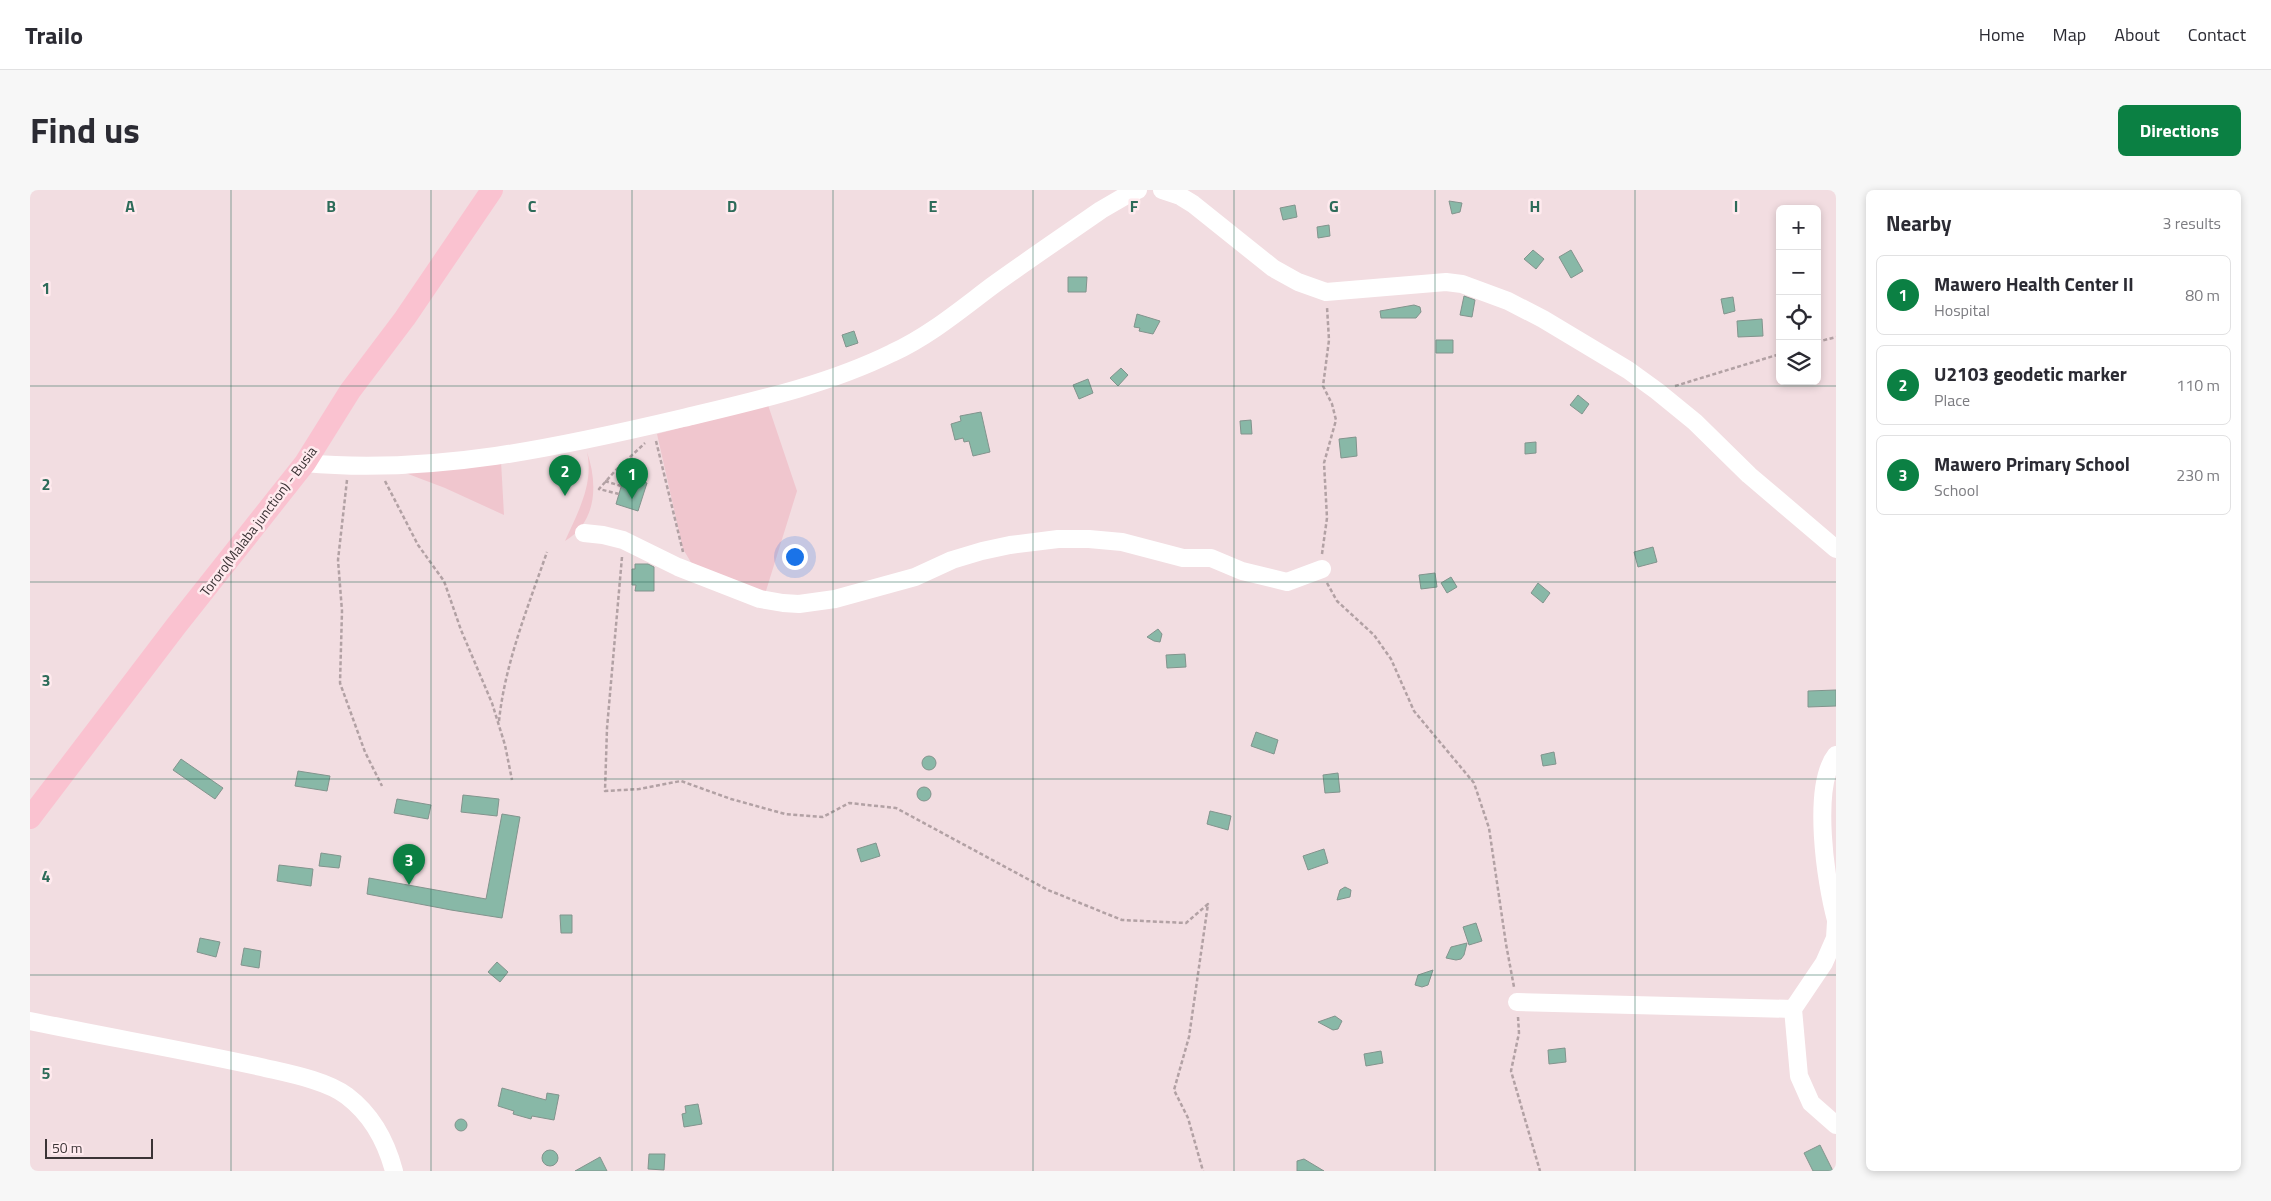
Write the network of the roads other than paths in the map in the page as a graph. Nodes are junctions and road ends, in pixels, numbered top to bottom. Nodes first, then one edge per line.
1 (492, 190) edge
2 (1138, 190) edge
3 (1162, 190) edge
4 (305, 463) junction
5 (584, 533) dead end
6 (1836, 549) edge
7 (1322, 569) road end
8 (1836, 755) edge
9 (30, 818) edge
10 (1836, 921) edge
11 (1517, 1002) road end
12 (1793, 1009) junction
13 (30, 1021) edge
14 (1836, 1125) edge
15 (394, 1171) edge

1 - 4 main road, Tororo(Malaba junction) - Busia
2 - 4 street
3 - 6 street
4 - 9 main road, Tororo(Malaba junction) - Busia
5 - 7 street
8 - 10 street
10 - 12 street
11 - 12 street
12 - 14 street
13 - 15 street

